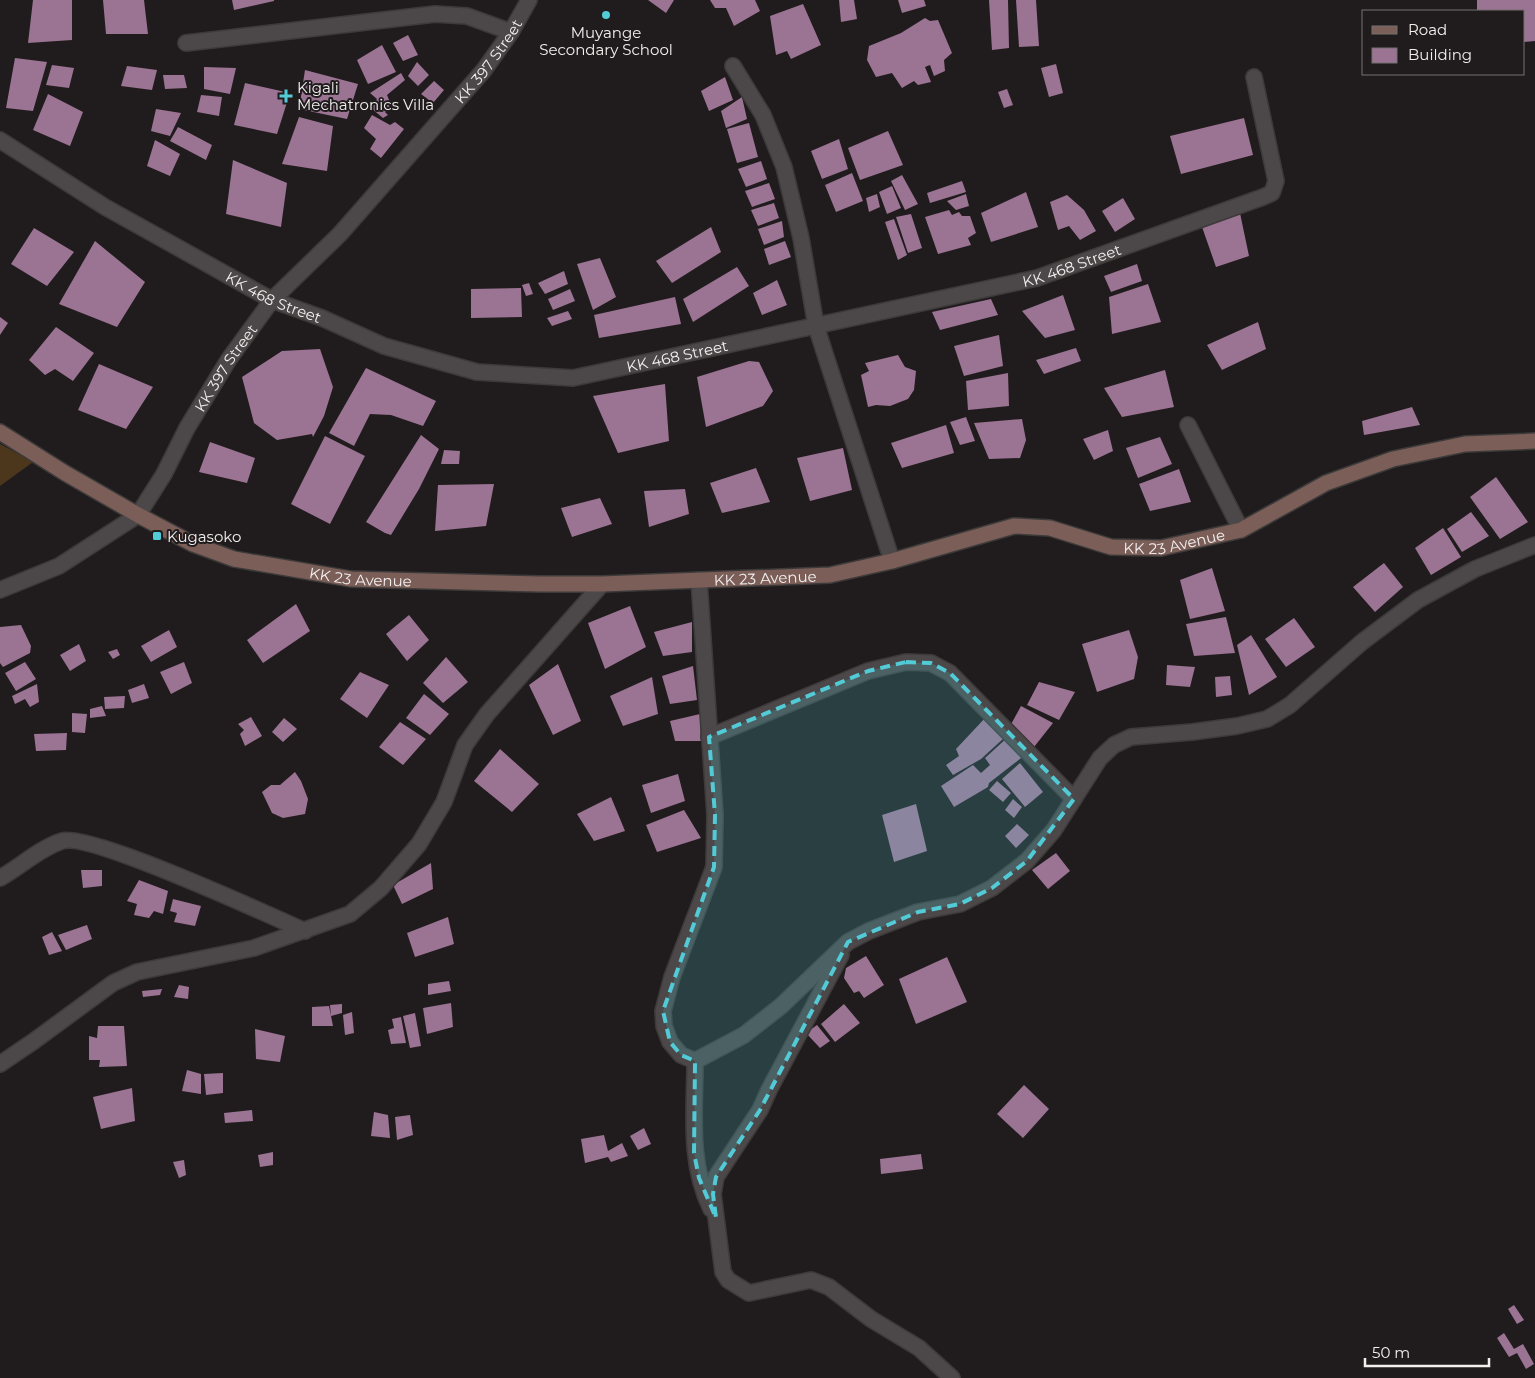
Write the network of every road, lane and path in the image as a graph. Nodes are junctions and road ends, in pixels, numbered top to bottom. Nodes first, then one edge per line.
1 (529, 0) edge
2 (511, 32) junction
3 (186, 43) dead end
4 (733, 66) dead end
5 (1254, 77) dead end
6 (0, 140) edge
7 (272, 300) junction
8 (816, 326) junction
9 (1188, 425) dead end
10 (0, 432) edge
11 (1535, 441) edge
12 (138, 515) junction
13 (1241, 530) junction
14 (1535, 546) edge
15 (892, 561) junction
16 (699, 580) junction
17 (602, 584) junction
18 (0, 590) edge
19 (709, 737) junction
20 (1074, 799) junction
21 (0, 878) edge
22 (305, 931) junction
23 (848, 942) junction
24 (695, 1061) junction
25 (0, 1064) edge
26 (716, 1218) junction
27 (952, 1378) edge

1 - 2 street, KK 397 Street
2 - 3 street
2 - 7 street, KK 397 Street
4 - 8 street
5 - 8 street, KK 468 Street
6 - 7 street, KK 468 Street
7 - 8 street, KK 468 Street
7 - 12 street, KK 397 Street
8 - 15 street
9 - 13 street
10 - 12 main road, KK 23 Avenue
11 - 13 main road, KK 23 Avenue
12 - 17 main road, KK 23 Avenue
12 - 18 street, KK 397 Street
13 - 15 main road, KK 23 Avenue
14 - 20 street
15 - 16 main road, KK 23 Avenue
16 - 17 main road, KK 23 Avenue
16 - 19 street
17 - 22 street
19 - 20 street
19 - 24 street
20 - 23 street
21 - 22 street
22 - 25 street
23 - 24 street
23 - 26 street
24 - 26 street
26 - 27 street

